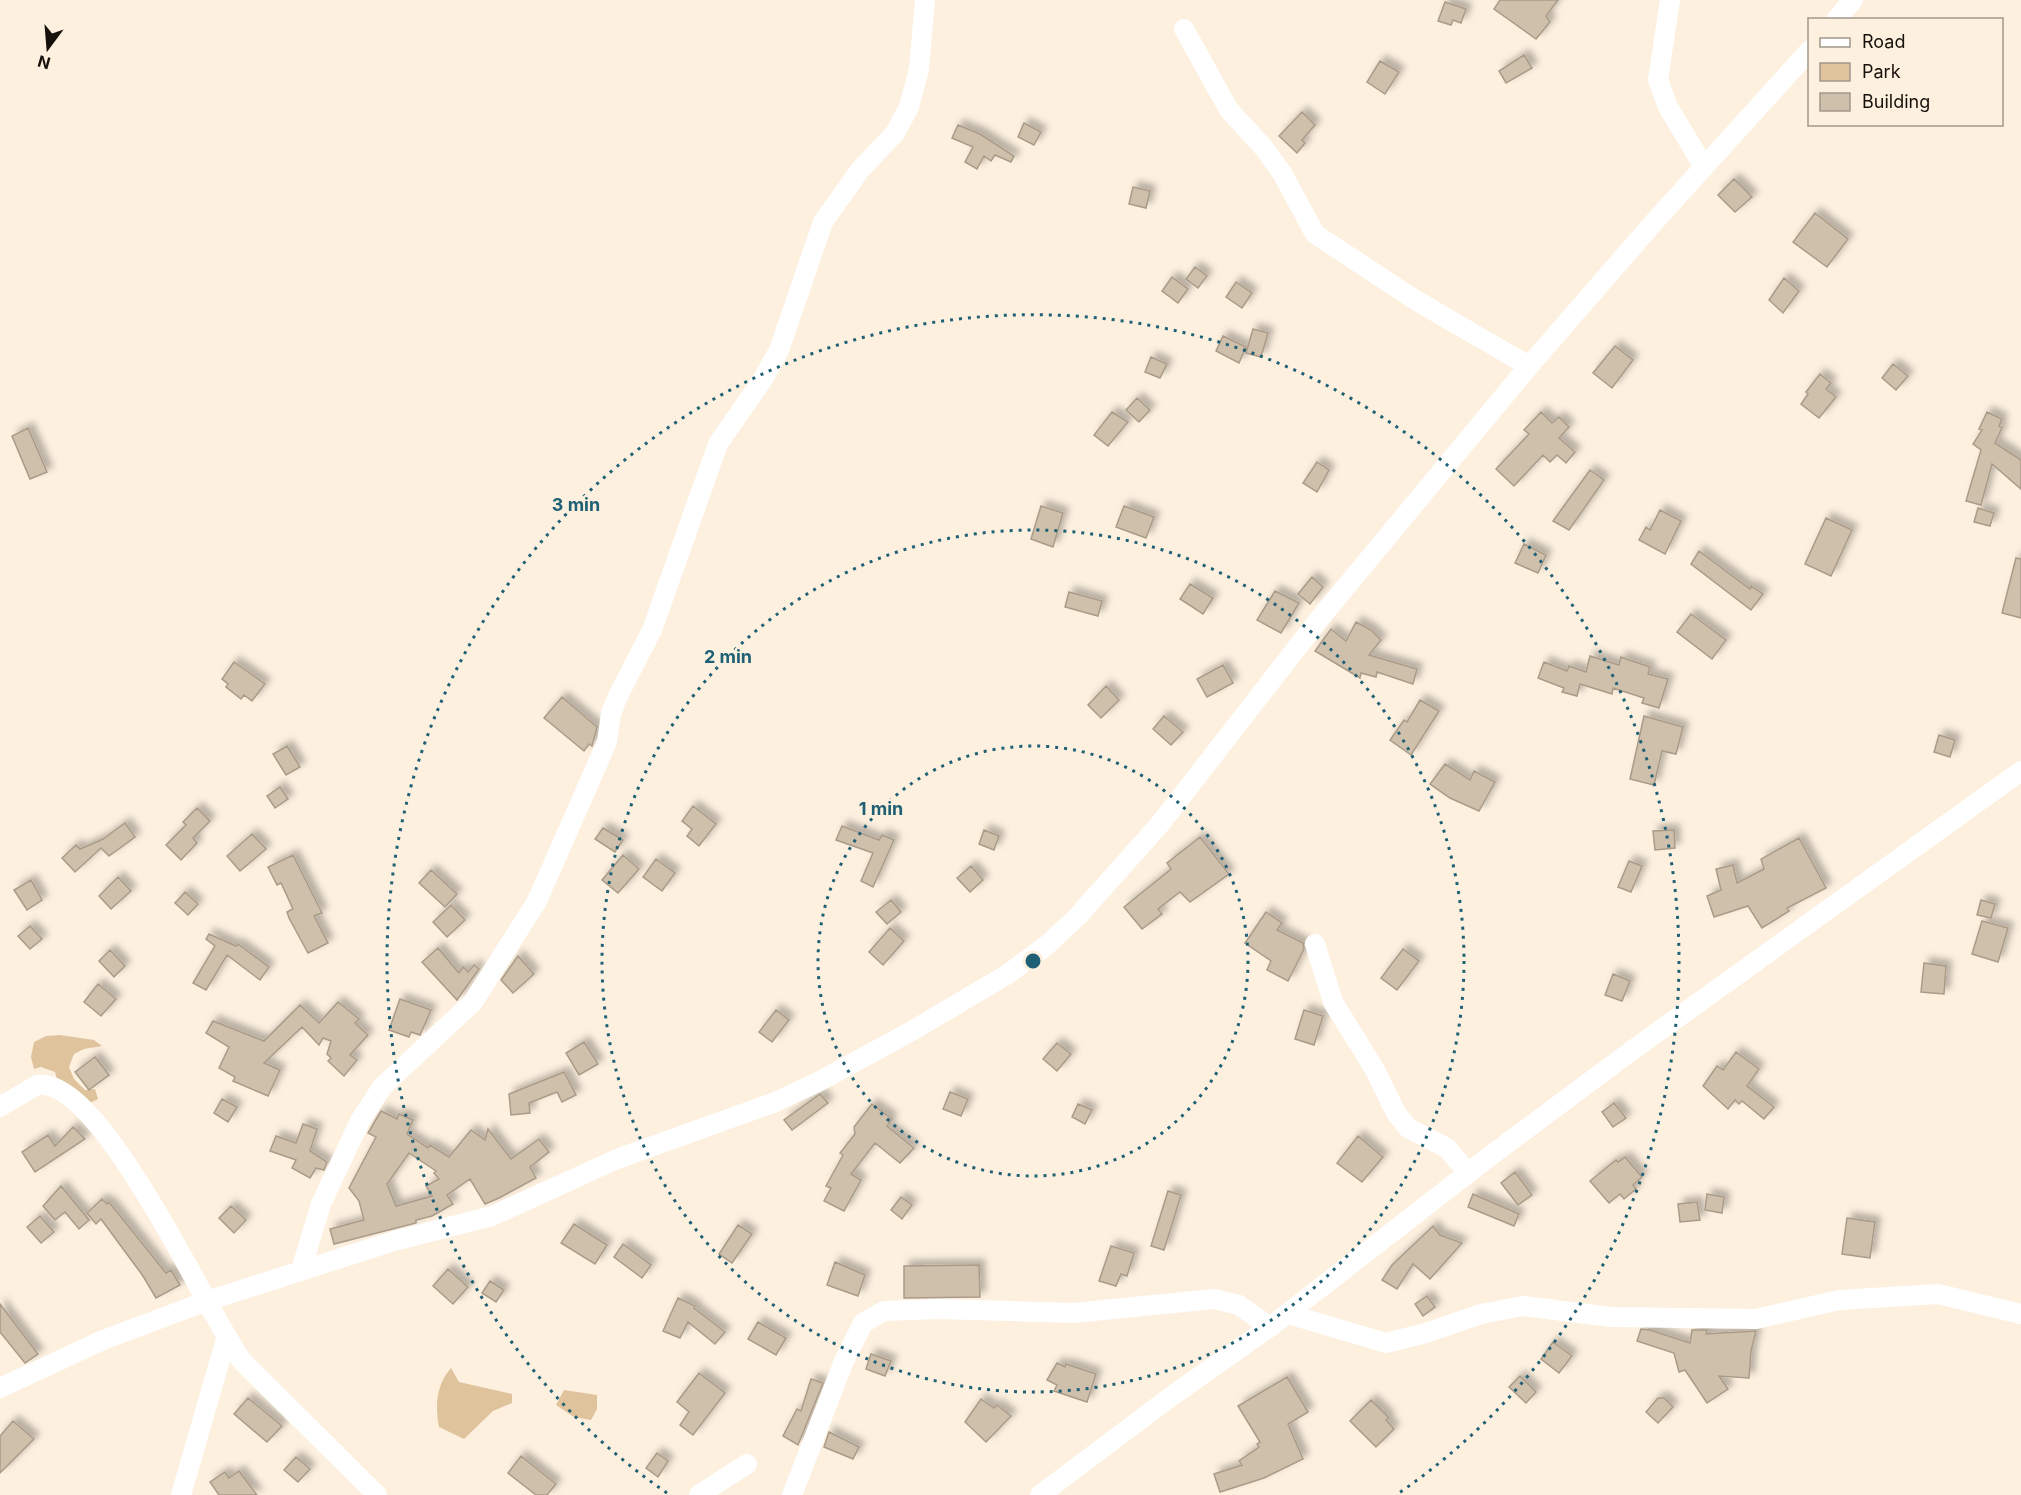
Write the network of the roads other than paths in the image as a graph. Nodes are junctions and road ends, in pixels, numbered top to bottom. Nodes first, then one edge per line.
1 (925, 0) edge
2 (1670, 0) edge
3 (1853, 0) edge
4 (1838, 18) edge
5 (1184, 29) dead end
6 (1808, 51) edge
7 (1704, 167) junction
8 (1529, 366) junction
9 (2021, 771) edge
10 (1315, 944) dead end
11 (0, 1107) edge
12 (1468, 1173) junction
13 (301, 1270) junction
14 (207, 1301) junction
15 (1288, 1314) junction
16 (2021, 1314) edge
17 (1270, 1327) junction
18 (226, 1339) junction
19 (0, 1388) edge
20 (747, 1464) dead end
21 (181, 1495) edge
22 (377, 1495) edge
23 (699, 1495) edge
24 (792, 1495) edge
25 (1040, 1495) edge

1 - 13 street
2 - 7 street
3 - 4 street
5 - 8 street
6 - 7 street
7 - 8 street
8 - 13 street
9 - 12 street
10 - 12 street
11 - 14 street
12 - 15 street
13 - 14 street
14 - 18 street
14 - 19 street
15 - 16 street
15 - 17 street
17 - 24 street
17 - 25 street
18 - 21 street
18 - 22 street
20 - 23 street

